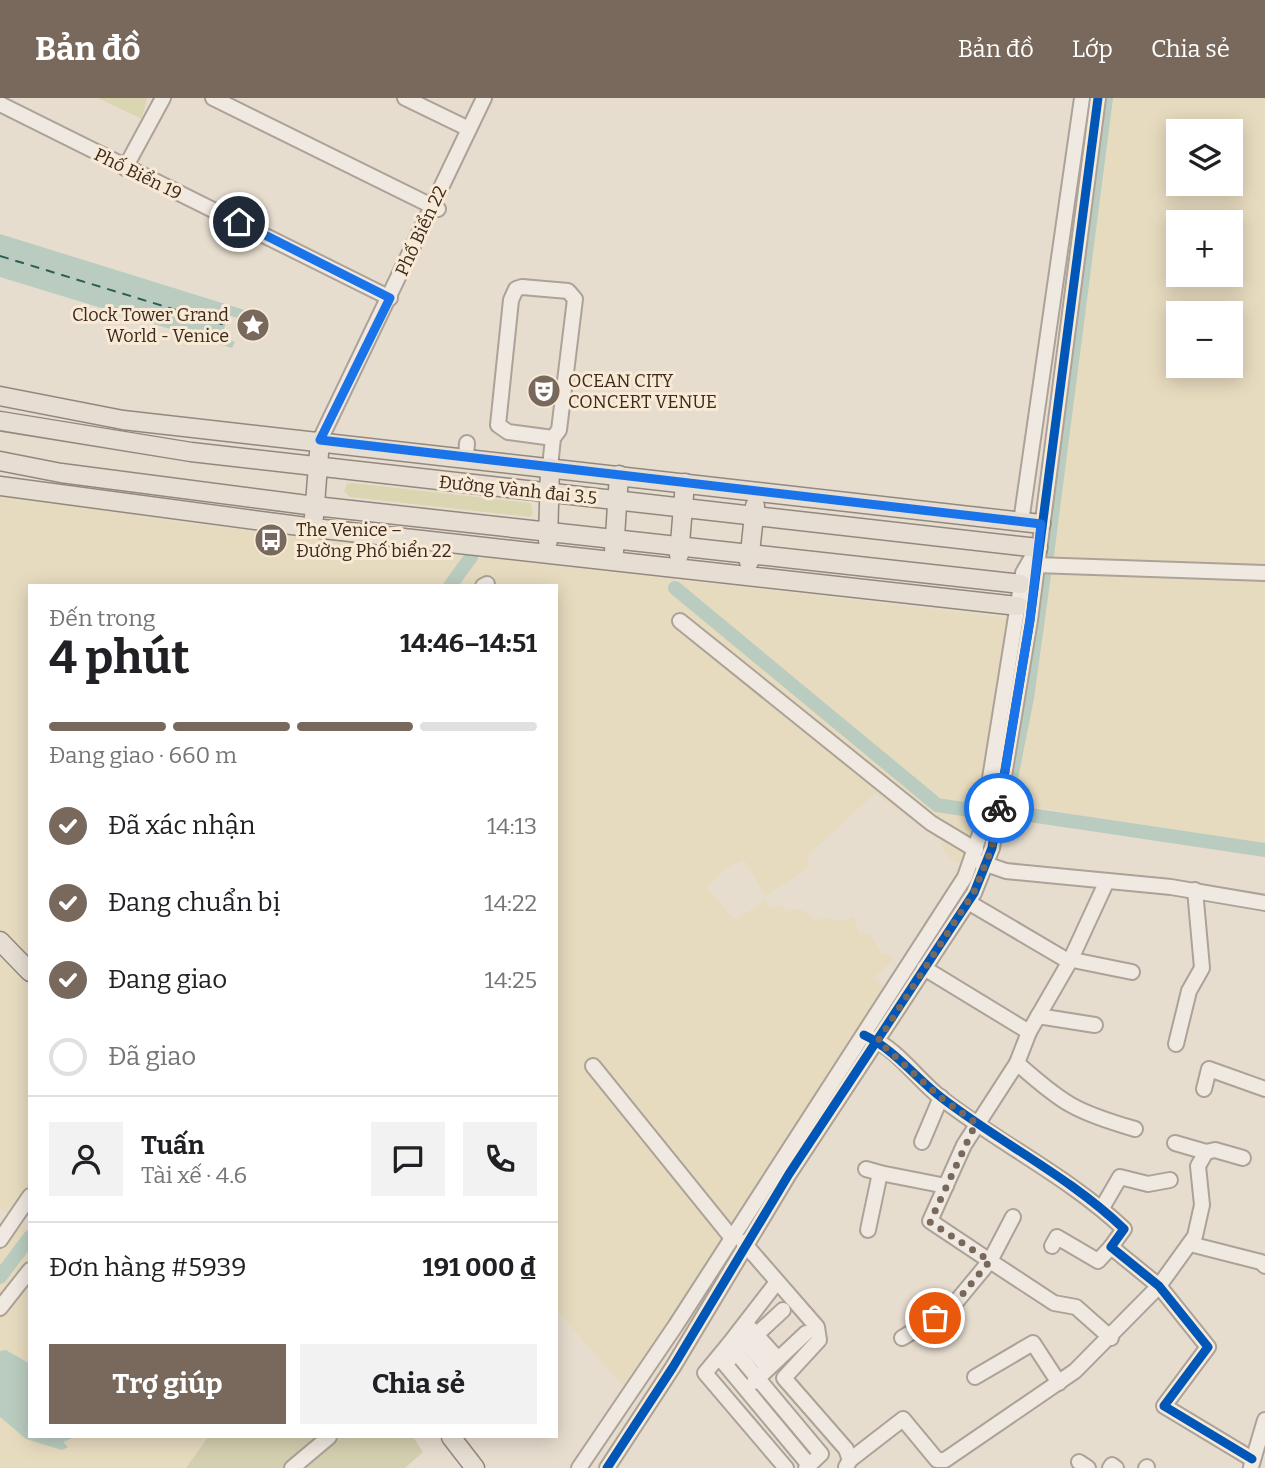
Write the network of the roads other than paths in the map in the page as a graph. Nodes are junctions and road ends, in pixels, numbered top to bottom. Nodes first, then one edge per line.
1 (163, 98) edge
2 (213, 98) edge
3 (405, 98) edge
4 (484, 98) edge
5 (1082, 98) edge
6 (1098, 98) edge
7 (0, 104) edge
8 (469, 130) junction
9 (125, 168) junction
10 (436, 208) junction
11 (390, 298) junction
12 (0, 397) edge
13 (0, 421) edge
14 (554, 438) junction
15 (320, 440) junction
16 (0, 461) edge
17 (318, 467) junction
18 (550, 467) junction
19 (619, 475) junction
20 (685, 483) junction
21 (0, 486) edge
22 (757, 491) junction
23 (548, 494) junction
24 (617, 501) junction
25 (315, 506) junction
26 (682, 509) junction
27 (754, 517) junction
28 (1021, 522) junction
29 (1041, 524) junction
30 (314, 528) junction
31 (549, 532) junction
32 (615, 540) junction
33 (680, 545) junction
34 (751, 552) junction
35 (548, 555) junction
36 (1037, 557) junction
37 (613, 561) junction
38 (678, 569) junction
39 (1265, 573) edge
40 (748, 576) junction
41 (1021, 584) junction
42 (1018, 606) junction
43 (680, 621) dead end
44 (978, 858) junction
45 (1106, 883) junction
46 (1195, 890) junction
47 (968, 902) junction
48 (1265, 903) edge
49 (0, 941) edge
50 (1070, 961) junction
51 (925, 968) junction
52 (28, 970) edge
53 (1132, 972) dead end
54 (1038, 1016) junction
55 (1095, 1025) dead end
56 (1029, 1032) junction
57 (864, 1035) junction
58 (878, 1041) junction
59 (1176, 1044) dead end
60 (1017, 1063) junction
61 (593, 1066) dead end
62 (1204, 1089) dead end
63 (1265, 1089) edge
64 (940, 1097) junction
65 (976, 1123) junction
66 (1135, 1129) dead end
67 (922, 1142) dead end
68 (1175, 1143) dead end
69 (1206, 1152) junction
70 (1243, 1158) dead end
71 (1170, 1180) dead end
72 (946, 1186) junction
73 (28, 1199) edge
74 (1102, 1208) junction
75 (1013, 1217) dead end
76 (868, 1230) dead end
77 (733, 1235) junction
78 (0, 1240) edge
79 (1190, 1244) junction
80 (1052, 1246) dead end
81 (747, 1247) junction
82 (1111, 1248) junction
83 (1264, 1259) edge
84 (990, 1261) junction
85 (28, 1273) edge
86 (777, 1282) junction
87 (1159, 1286) junction
88 (0, 1308) edge
89 (783, 1310) dead end
90 (806, 1332) dead end
91 (742, 1338) junction
92 (902, 1338) dead end
93 (1111, 1338) junction
94 (722, 1361) junction
95 (768, 1368) junction
96 (975, 1377) dead end
97 (784, 1378) junction
98 (1059, 1383) junction
99 (746, 1390) junction
100 (774, 1396) junction
101 (727, 1407) junction
102 (761, 1407) junction
103 (791, 1417) junction
104 (743, 1419) junction
105 (1265, 1420) edge
106 (778, 1428) junction
107 (807, 1436) junction
108 (329, 1438) edge
109 (453, 1438) edge
110 (763, 1441) junction
111 (794, 1447) junction
112 (592, 1448) junction
113 (783, 1464) edge
114 (848, 1464) edge
115 (1252, 1464) edge
116 (612, 1466) edge
117 (807, 1467) edge
118 (292, 1468) edge
119 (475, 1468) edge
120 (579, 1468) edge
121 (1110, 1468) edge
122 (1116, 1468) edge

1 - 9 street
2 - 10 street
3 - 8 street
4 - 8 street, Phố Biển 22
5 - 28 street
6 - 29 street
7 - 9 street, Phố Biển 19
8 - 10 street, Phố Biển 22
9 - 11 street, Phố Biển 19
10 - 11 street, Phố Biển 22
11 - 15 street, Phố Biển 22
12 - 15 main road
13 - 17 main road, Đường Vành đai 3.5
14 - 14 street
14 - 18 street
15 - 17 main road
15 - 18 main road
16 - 25 main road
17 - 23 main road, Đường Vành đai 3.5
17 - 25 main road
18 - 19 main road
18 - 23 main road
19 - 20 main road
19 - 24 main road
20 - 22 main road
20 - 26 main road
21 - 30 main road
22 - 27 main road
22 - 28 main road
23 - 24 main road, Đường Vành đai 3.5
23 - 31 main road
24 - 26 main road, Đường Vành đai 3.5
24 - 32 main road
25 - 30 main road
25 - 31 main road
26 - 27 main road, Đường Vành đai 3.5
26 - 33 main road
27 - 34 main road
27 - 36 main road, Đường Vành đai 3.5
28 - 29 main road
29 - 36 street
30 - 35 main road
31 - 32 main road
31 - 35 main road
32 - 33 main road
32 - 37 main road
33 - 34 main road
33 - 38 main road
34 - 40 main road
34 - 41 main road
35 - 37 main road
36 - 39 street
36 - 41 street
36 - 44 street
37 - 38 main road
38 - 40 main road
40 - 42 main road
41 - 42 street
42 - 44 street
43 - 44 street
44 - 45 street
44 - 47 street
44 - 57 street
45 - 46 street
45 - 50 street
46 - 48 street
46 - 59 street
47 - 50 street
47 - 51 street
49 - 52 main road
50 - 53 street
50 - 54 street
51 - 56 street
51 - 58 street
54 - 55 street
54 - 56 street
56 - 60 street
57 - 58 street
57 - 77 street
58 - 64 street
58 - 81 street
60 - 65 street
60 - 66 street
61 - 77 street
62 - 63 street
64 - 65 street
64 - 67 street
65 - 72 street
65 - 74 street
68 - 69 street
69 - 70 street
69 - 79 street
71 - 74 street
72 - 76 street
72 - 84 street
73 - 78 street
74 - 82 street
75 - 84 street
77 - 81 street
77 - 112 street
79 - 83 street
79 - 87 street
80 - 82 street
81 - 86 street
81 - 116 street
82 - 87 street
84 - 92 street
84 - 93 street
85 - 88 street
86 - 91 street
86 - 97 street
87 - 93 street
87 - 115 street
89 - 91 street
90 - 95 street
91 - 94 street
91 - 95 street
91 - 95 street
93 - 98 street
94 - 99 street
94 - 101 street
95 - 99 street
95 - 100 street
96 - 98 street
97 - 100 street
97 - 114 street
98 - 114 street
99 - 101 street
99 - 102 street
100 - 102 street
100 - 103 street
101 - 104 street
102 - 104 street
102 - 106 street
103 - 106 street
103 - 107 street
104 - 110 street
105 - 115 street
106 - 110 street
106 - 111 street
107 - 111 street
107 - 117 street
108 - 118 street
109 - 119 main road
110 - 113 street
111 - 113 street
111 - 117 street
112 - 116 street
112 - 120 street
121 - 122 street

